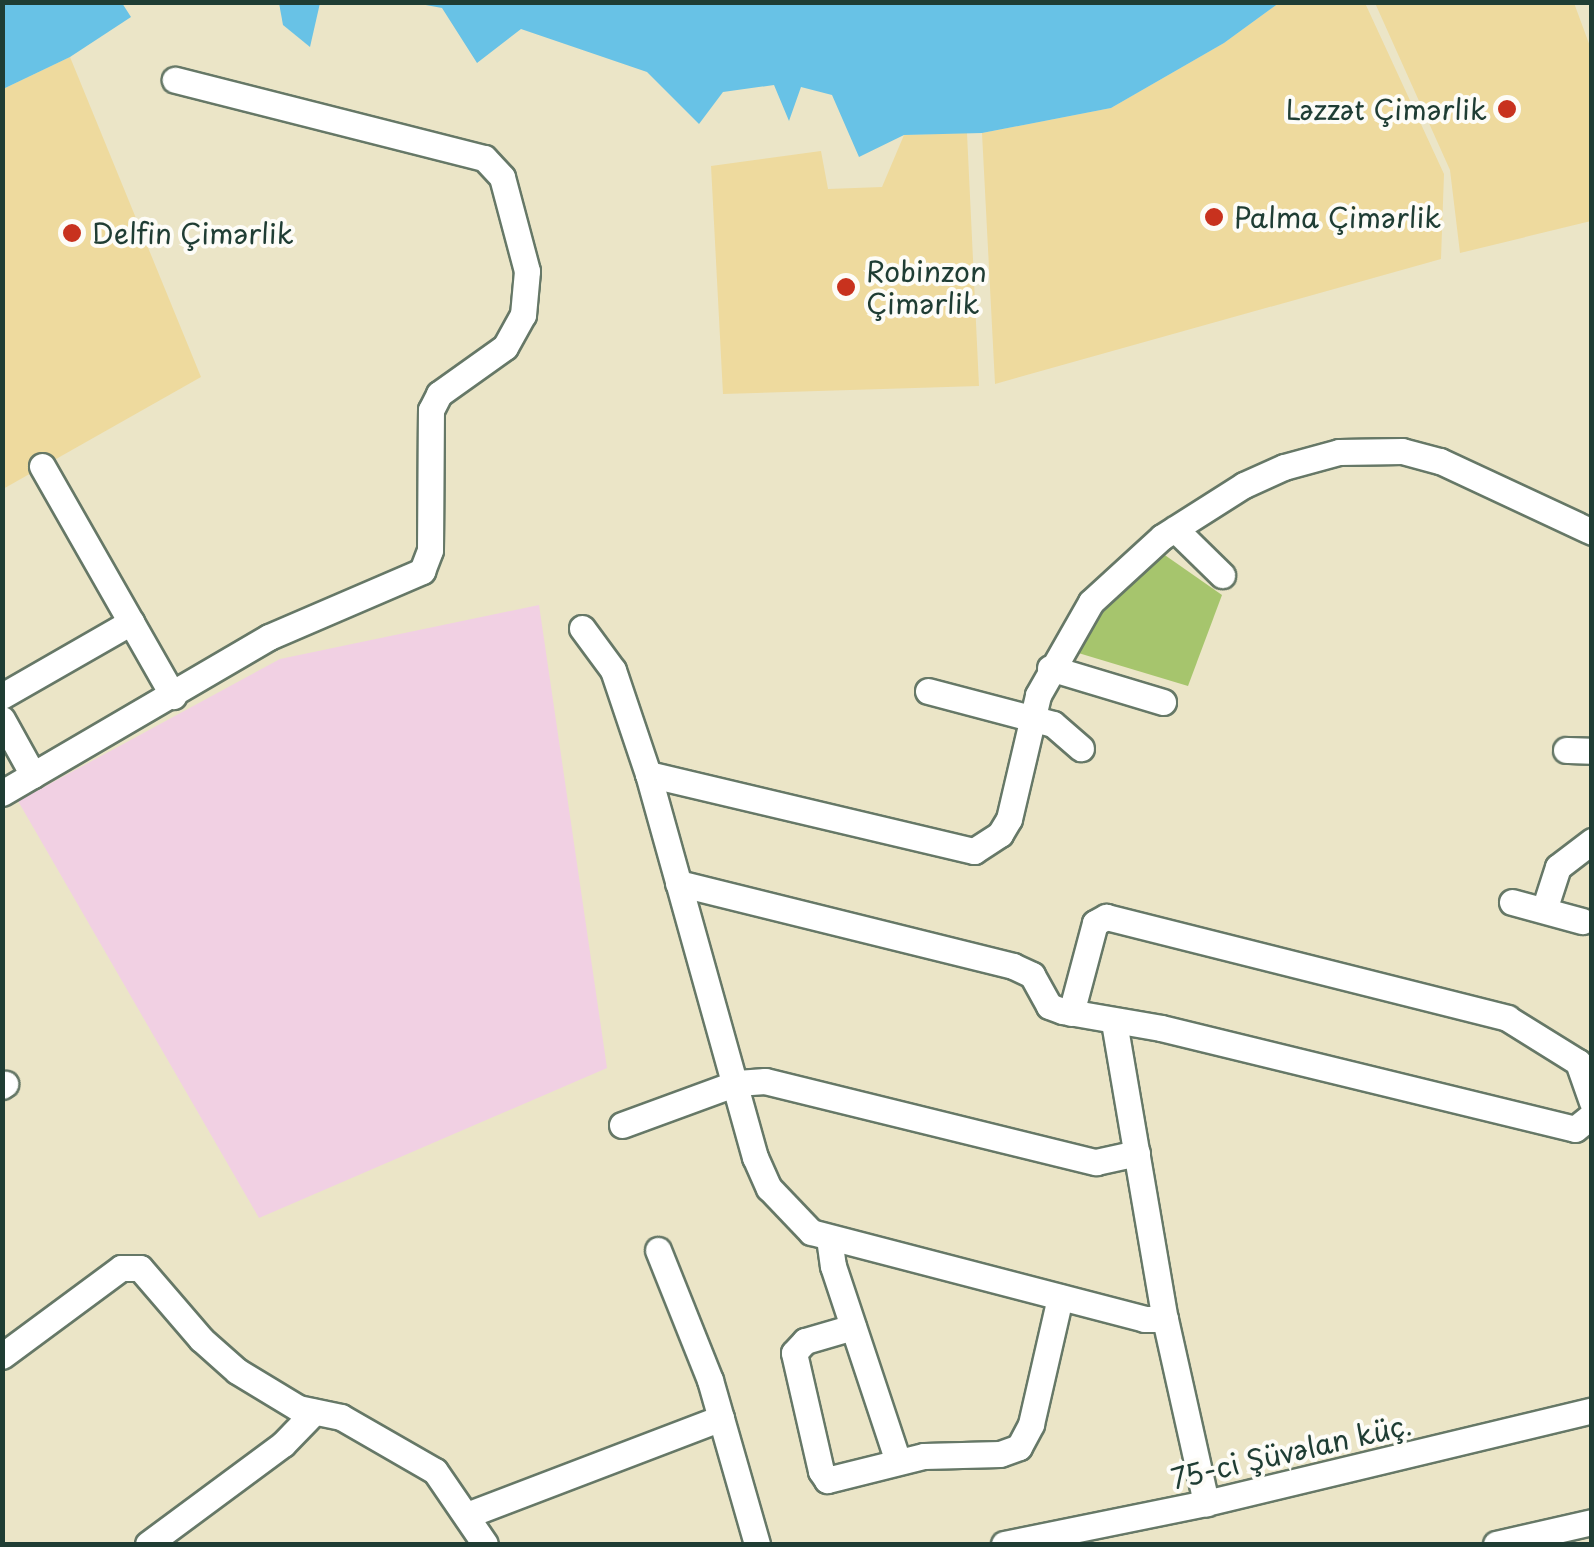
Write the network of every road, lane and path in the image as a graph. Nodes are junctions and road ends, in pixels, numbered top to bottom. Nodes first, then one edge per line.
1 (175, 80) dead end
2 (42, 466) dead end
3 (1175, 529) junction
4 (1592, 532) edge
5 (1222, 575) dead end
6 (130, 622) junction
7 (582, 628) dead end
8 (1050, 668) junction
9 (928, 691) dead end
10 (2, 696) edge
11 (172, 696) junction
12 (1162, 702) dead end
13 (1034, 706) junction
14 (2, 719) edge
15 (1081, 748) dead end
16 (648, 774) junction
17 (33, 775) junction
18 (2, 793) edge
19 (1592, 841) edge
20 (678, 883) junction
21 (1512, 902) dead end
22 (1544, 910) junction
23 (1582, 921) dead end
24 (1071, 1012) junction
25 (1114, 1022) junction
26 (737, 1084) junction
27 (1592, 1102) edge
28 (1592, 1116) edge
29 (622, 1125) dead end
30 (1136, 1153) junction
31 (829, 1238) junction
32 (658, 1250) dead end
33 (1060, 1297) junction
34 (1165, 1319) junction
35 (853, 1327) junction
36 (2, 1356) edge
37 (1592, 1410) edge
38 (314, 1412) junction
39 (722, 1418) junction
40 (898, 1461) junction
41 (1206, 1503) junction
42 (467, 1515) junction
43 (1592, 1522) edge
44 (148, 1544) edge
45 (485, 1544) edge
46 (757, 1544) edge
47 (1004, 1544) edge
48 (1496, 1544) edge

1 - 11 street
2 - 6 street
3 - 4 street
3 - 5 street
3 - 8 street
6 - 10 street
6 - 11 street
7 - 16 street
8 - 12 street
8 - 13 street
9 - 13 street
11 - 17 street
13 - 15 street
13 - 16 street
14 - 17 street
16 - 20 street
17 - 18 street
19 - 22 street
20 - 24 street
20 - 26 street
21 - 22 street
22 - 23 street
24 - 25 street
24 - 27 street
25 - 28 street
25 - 30 street
26 - 29 street
26 - 30 street
26 - 31 street
30 - 34 street
31 - 33 street
31 - 35 street
32 - 39 street
33 - 34 street
33 - 40 street
34 - 41 street
35 - 40 street
35 - 40 street
36 - 38 street
37 - 41 street, 75-ci Şüvəlan küç.
38 - 42 street
38 - 44 street
39 - 42 street
39 - 46 street
41 - 47 street, 75-ci Şüvəlan küç.
42 - 45 street
43 - 48 street

